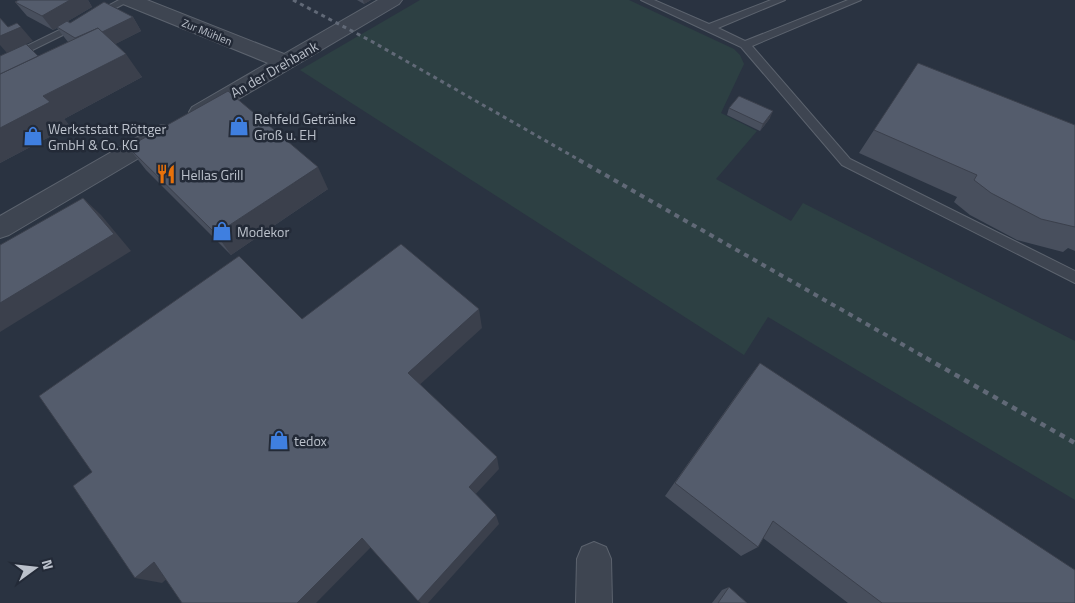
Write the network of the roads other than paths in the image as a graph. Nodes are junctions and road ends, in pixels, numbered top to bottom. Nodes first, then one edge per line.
1 (126, 0) edge
2 (130, 0) edge
3 (392, 0) edge
4 (646, 0) edge
5 (780, 0) edge
6 (856, 0) edge
7 (709, 28) junction
8 (745, 45) junction
9 (285, 62) junction
10 (0, 64) edge
11 (0, 228) edge
12 (1075, 277) edge
13 (594, 559) dead end
14 (594, 603) edge

1 - 10 lane
2 - 9 street, Zur Mühlen
3 - 9 street, An der Drehbank
4 - 7 lane
5 - 7 lane
6 - 8 lane
7 - 8 lane
8 - 12 lane
9 - 11 street, An der Drehbank
13 - 14 street

